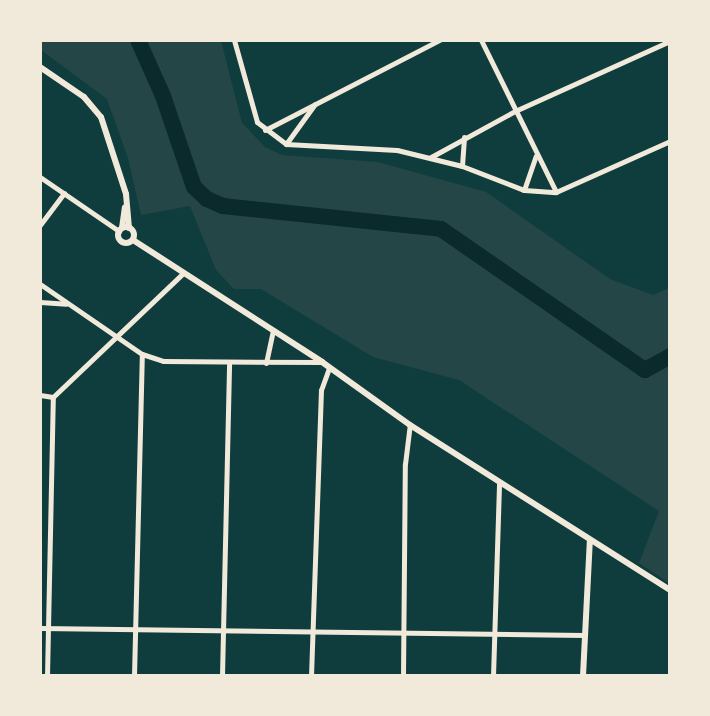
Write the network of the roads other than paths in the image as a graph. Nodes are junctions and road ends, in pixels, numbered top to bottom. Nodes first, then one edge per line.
1 (234, 40) edge
2 (439, 40) edge
3 (482, 40) edge
4 (669, 40) edge
5 (40, 67) edge
6 (318, 100) junction
7 (515, 111) junction
8 (265, 130) junction
9 (464, 137) junction
10 (669, 141) edge
11 (286, 144) junction
12 (536, 156) junction
13 (431, 157) junction
14 (462, 166) junction
15 (40, 177) edge
16 (524, 190) junction
17 (556, 192) junction
18 (64, 193) junction
19 (40, 225) edge
20 (124, 229) junction
21 (133, 240) junction
22 (183, 273) junction
23 (40, 285) edge
24 (51, 292) junction
25 (43, 302) edge
26 (67, 304) junction
27 (273, 331) junction
28 (118, 338) junction
29 (142, 354) junction
30 (322, 362) junction
31 (266, 363) junction
32 (229, 364) junction
33 (329, 368) junction
34 (40, 395) edge
35 (53, 397) junction
36 (410, 425) junction
37 (498, 483) junction
38 (590, 540) junction
39 (669, 590) edge
40 (44, 628) edge
41 (135, 629) junction
42 (223, 631) junction
43 (312, 632) junction
44 (404, 633) junction
45 (494, 634) junction
46 (584, 635) junction
47 (46, 675) edge
48 (134, 675) edge
49 (222, 675) edge
50 (311, 675) edge
51 (403, 675) edge
52 (494, 675) edge
53 (583, 675) edge

1 - 8 street
2 - 6 street
3 - 7 street
4 - 7 street
5 - 20 street
6 - 8 street
6 - 11 street
7 - 9 street
7 - 12 street
8 - 11 street
9 - 13 street
9 - 14 street
10 - 17 street
11 - 13 street
12 - 16 street
12 - 17 street
13 - 14 street
14 - 16 street
15 - 18 street
16 - 17 street
18 - 19 street
18 - 20 street
20 - 21 street
20 - 21 street
21 - 22 street
22 - 27 street
22 - 28 street
23 - 24 street
24 - 25 street
24 - 26 street
25 - 26 street
26 - 28 street
27 - 30 street
27 - 31 street
28 - 29 street
28 - 35 street
29 - 32 street
29 - 41 street
30 - 31 street
30 - 33 street
31 - 32 street
32 - 42 street
33 - 36 street
33 - 43 street
34 - 35 street
35 - 40 street
36 - 37 street
36 - 44 street
37 - 38 street
37 - 45 street
38 - 39 street
38 - 46 street
40 - 41 street
40 - 47 street
41 - 42 street
41 - 48 street
42 - 43 street
42 - 49 street
43 - 44 street
43 - 50 street
44 - 45 street
44 - 51 street
45 - 46 street
45 - 52 street
46 - 53 street

